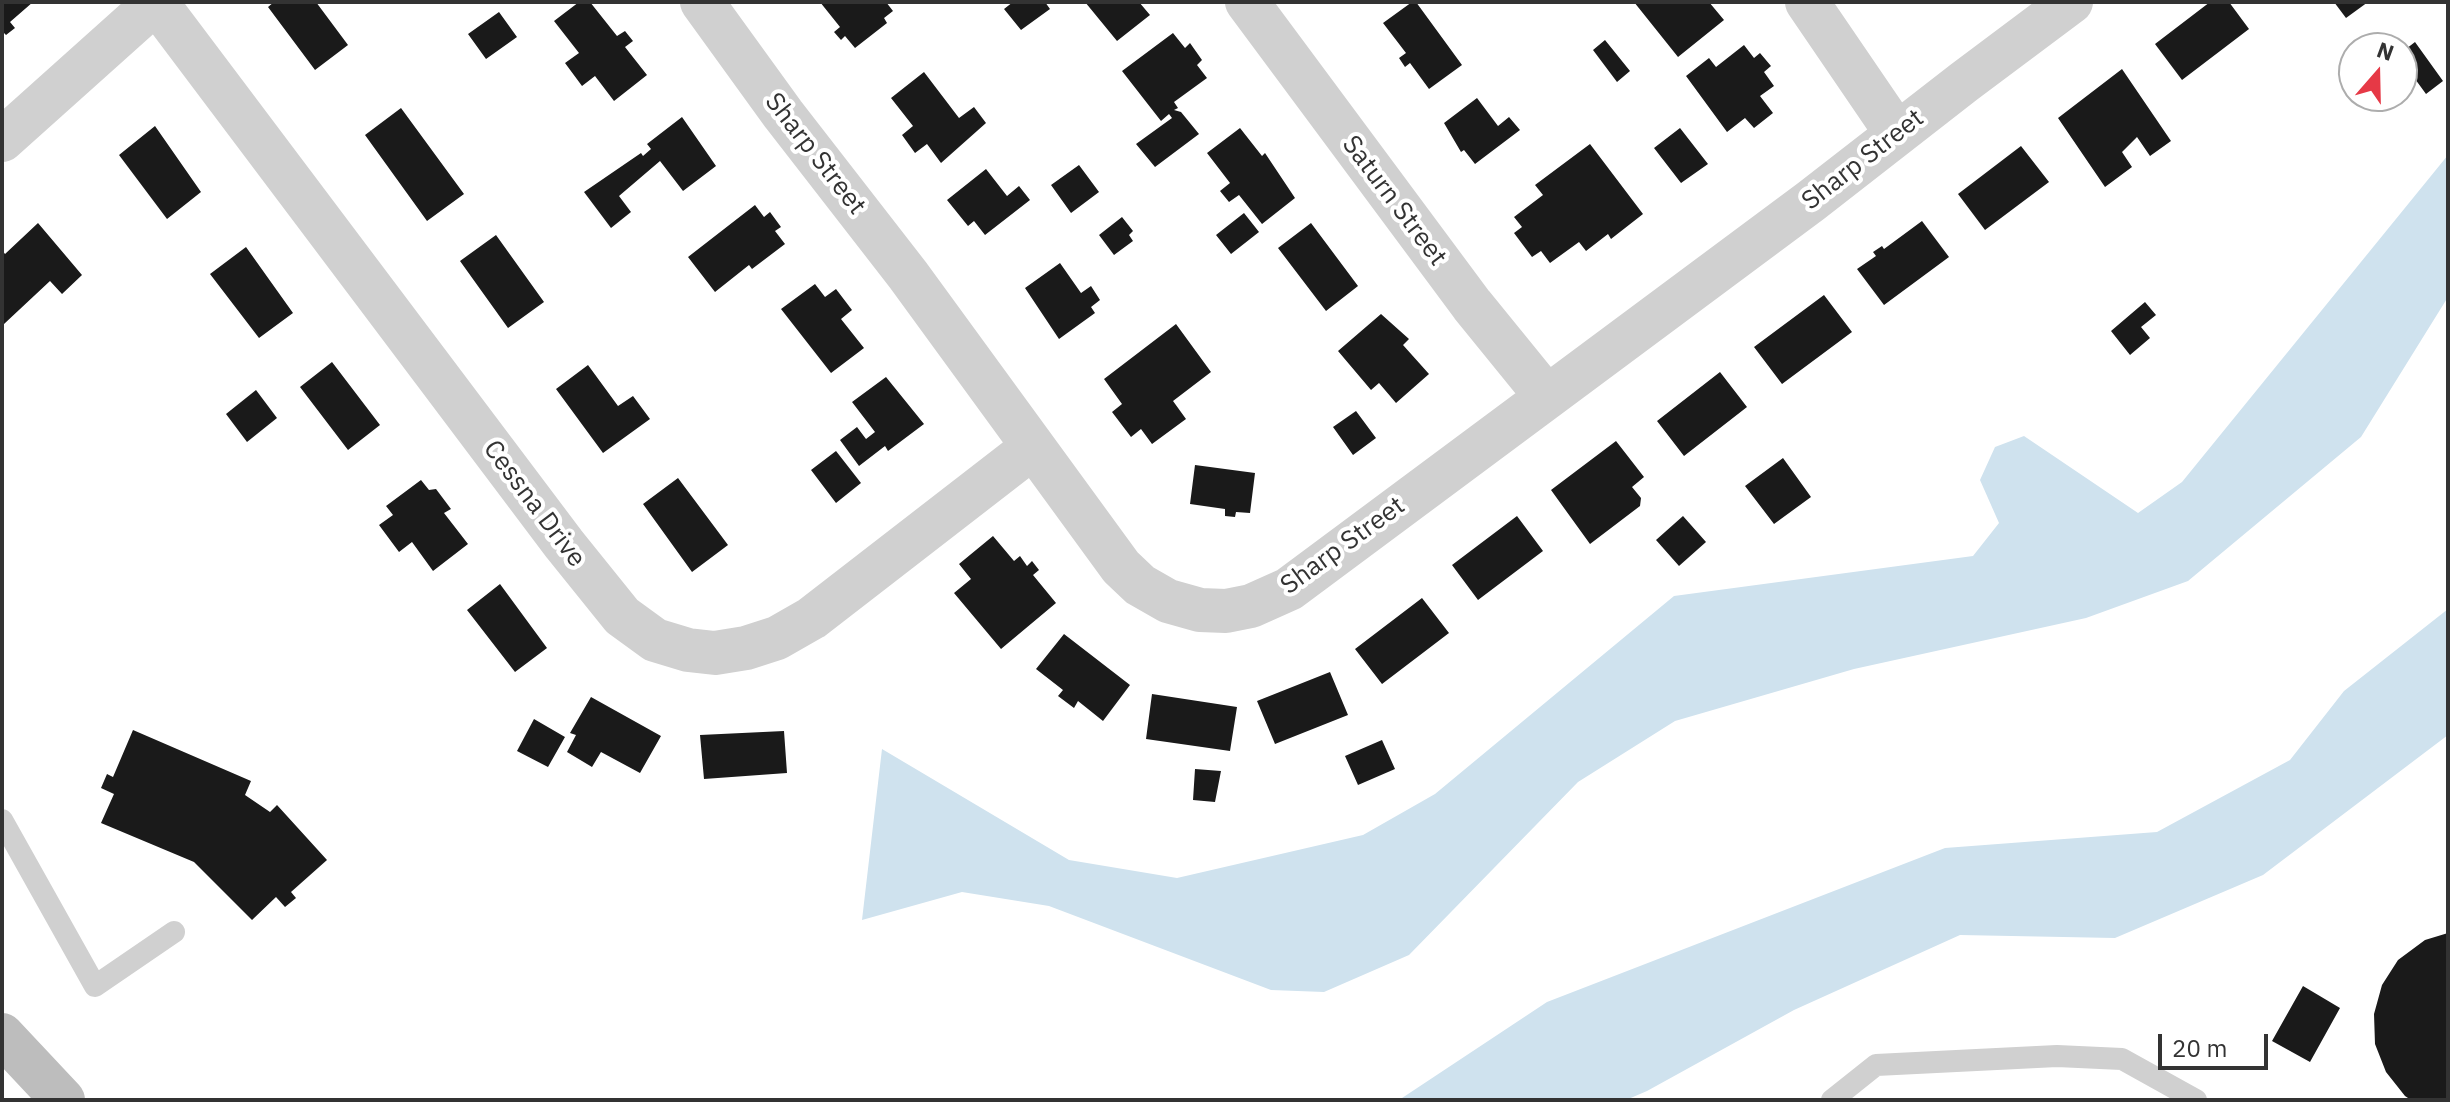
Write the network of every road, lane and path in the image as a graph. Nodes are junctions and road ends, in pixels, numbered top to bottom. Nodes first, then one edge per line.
1 (156, 2) edge
2 (702, 2) edge
3 (1247, 2) edge
4 (1807, 2) edge
5 (2071, 2) edge
6 (1897, 134) junction
7 (2, 140) edge
8 (1546, 396) junction
9 (1033, 447) junction
10 (2, 820) edge
11 (174, 932) dead end
12 (2, 1035) edge
13 (63, 1100) edge
14 (1832, 1100) edge
15 (2196, 1100) edge

1 - 7 street
1 - 9 street, Cessna Drive
2 - 9 street, Sharp Street
3 - 8 street, Saturn Street
4 - 6 street
5 - 6 street, Sharp Street
6 - 8 street, Sharp Street
8 - 9 street, Sharp Street
10 - 11 lane
12 - 13 street
14 - 15 lane

